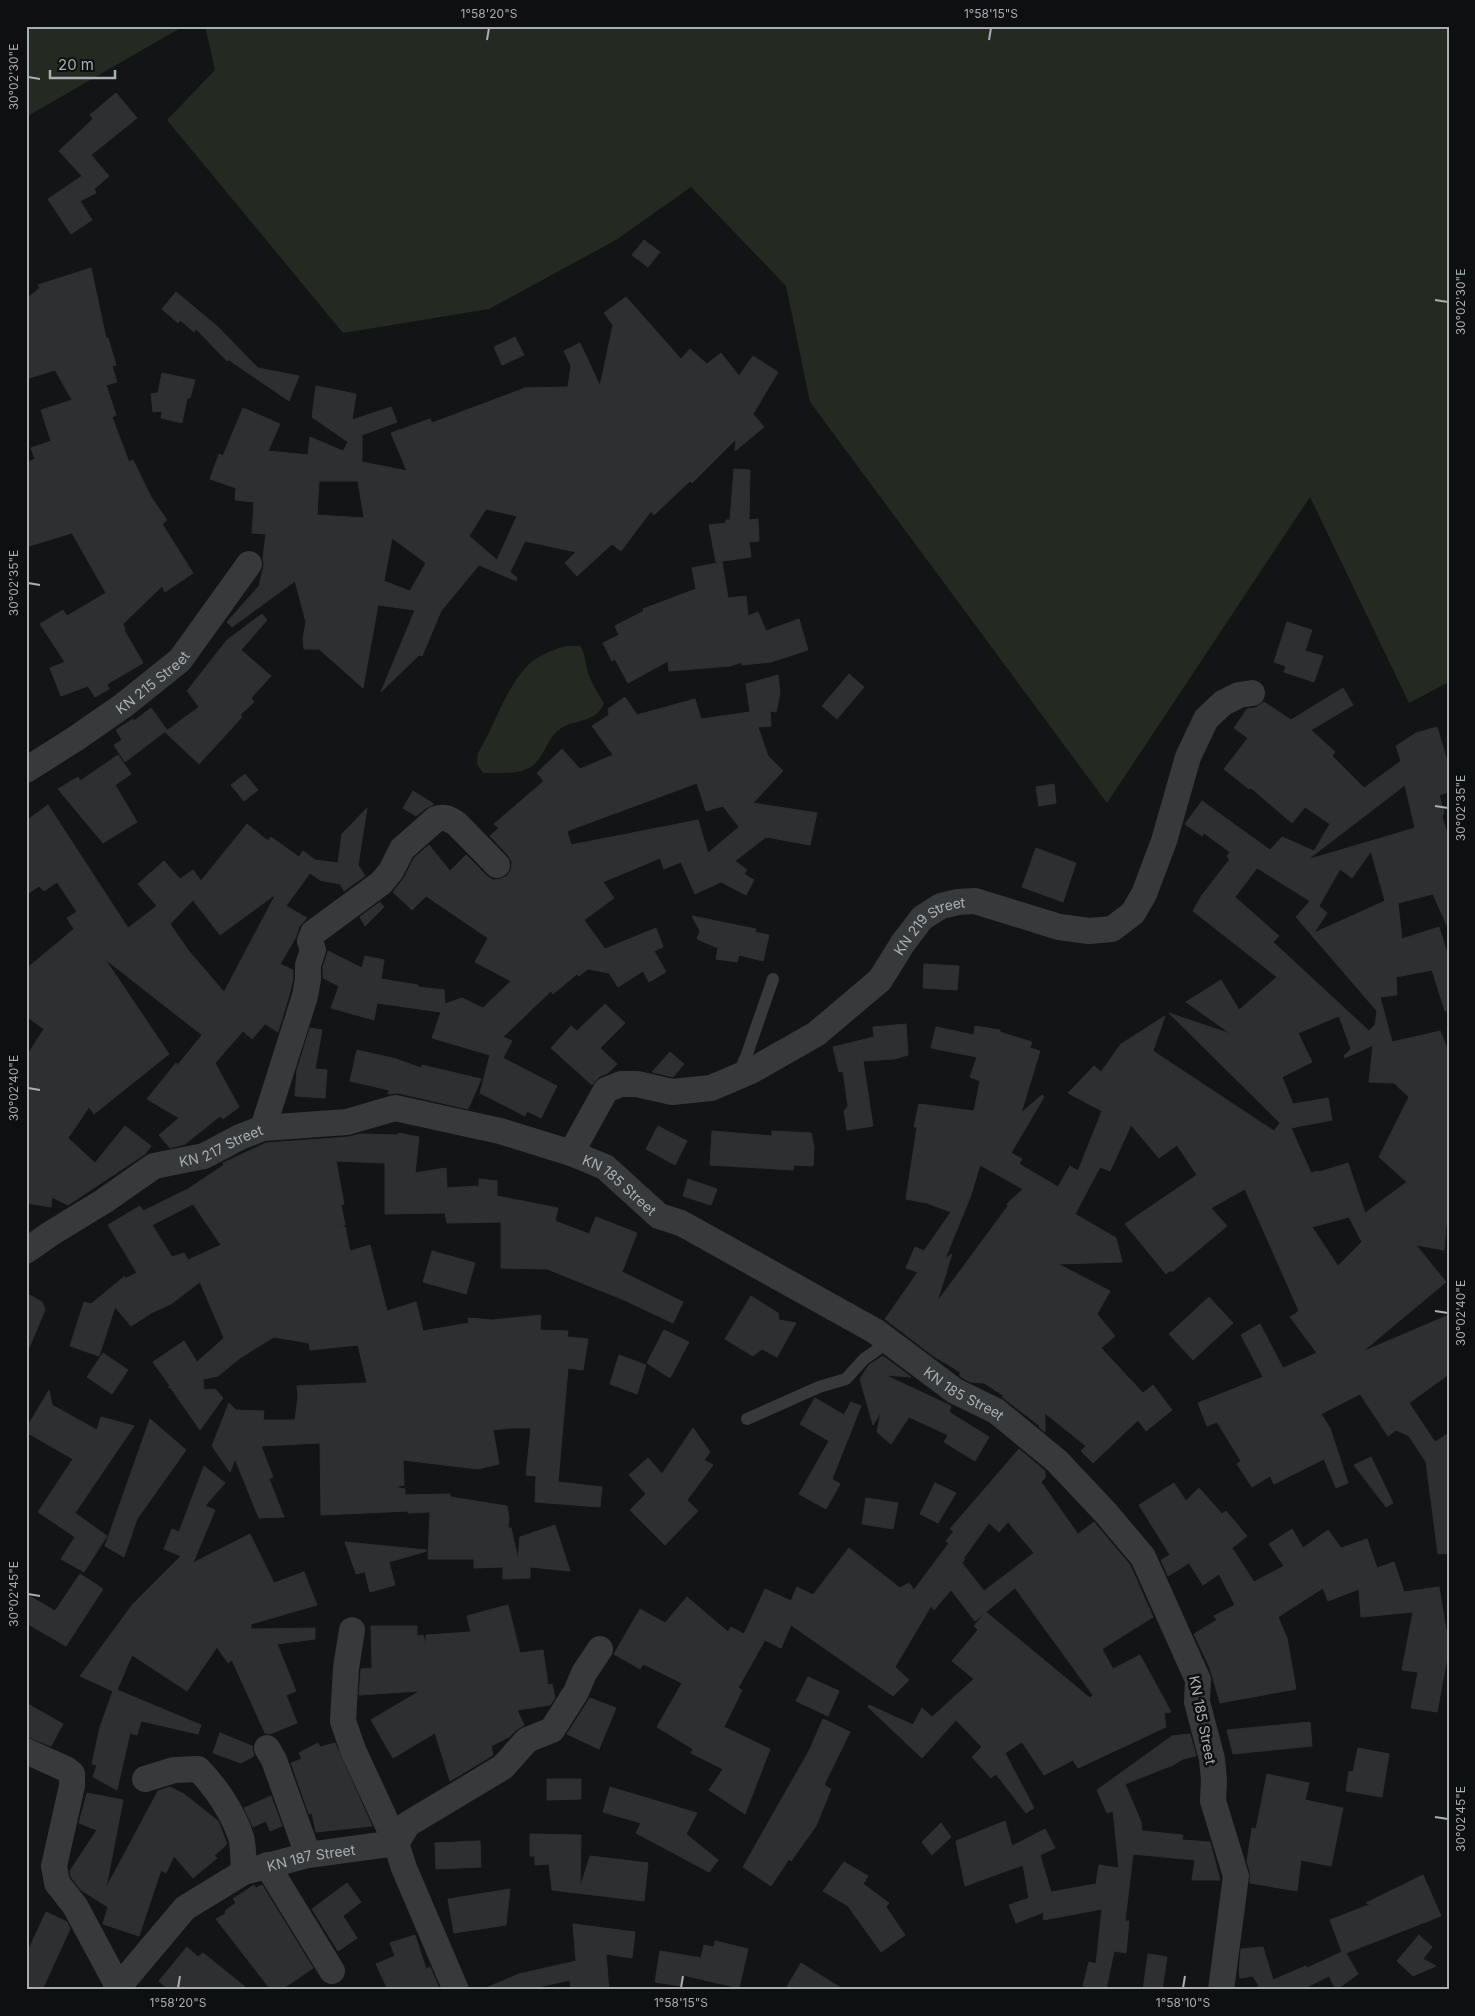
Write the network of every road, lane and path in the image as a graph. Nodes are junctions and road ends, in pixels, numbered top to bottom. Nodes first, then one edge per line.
1 (249, 564) dead end
2 (1252, 693) dead end
3 (26, 770) edge
4 (497, 866) dead end
5 (773, 979) dead end
6 (736, 1077) junction
7 (347, 1122) joint
8 (263, 1128) junction
9 (571, 1153) junction
10 (26, 1251) edge
11 (875, 1331) junction
12 (747, 1419) dead end
13 (352, 1630) dead end
14 (600, 1649) dead end
15 (267, 1748) dead end
16 (26, 1751) edge
17 (145, 1779) dead end
18 (396, 1843) junction
19 (308, 1855) junction
20 (256, 1869) junction
21 (332, 1971) dead end
22 (117, 1988) edge
23 (456, 1990) edge
24 (1221, 1990) edge

1 - 3 street, KN 215 Street
2 - 6 street, KN 219 Street
4 - 8 street
5 - 6 lane
6 - 9 street, KN 219 Street
7 - 8 street, KN 217 Street
7 - 9 street, KN 185 Street
8 - 10 street, KN 217 Street
9 - 11 street, KN 185 Street
11 - 12 lane
11 - 24 street, KN 185 Street
13 - 18 street
14 - 18 street
15 - 19 street
16 - 22 street
17 - 20 street
18 - 19 street, KN 187 Street
18 - 23 street
19 - 20 street, KN 187 Street
20 - 21 street
20 - 22 street, KN 187 Street

